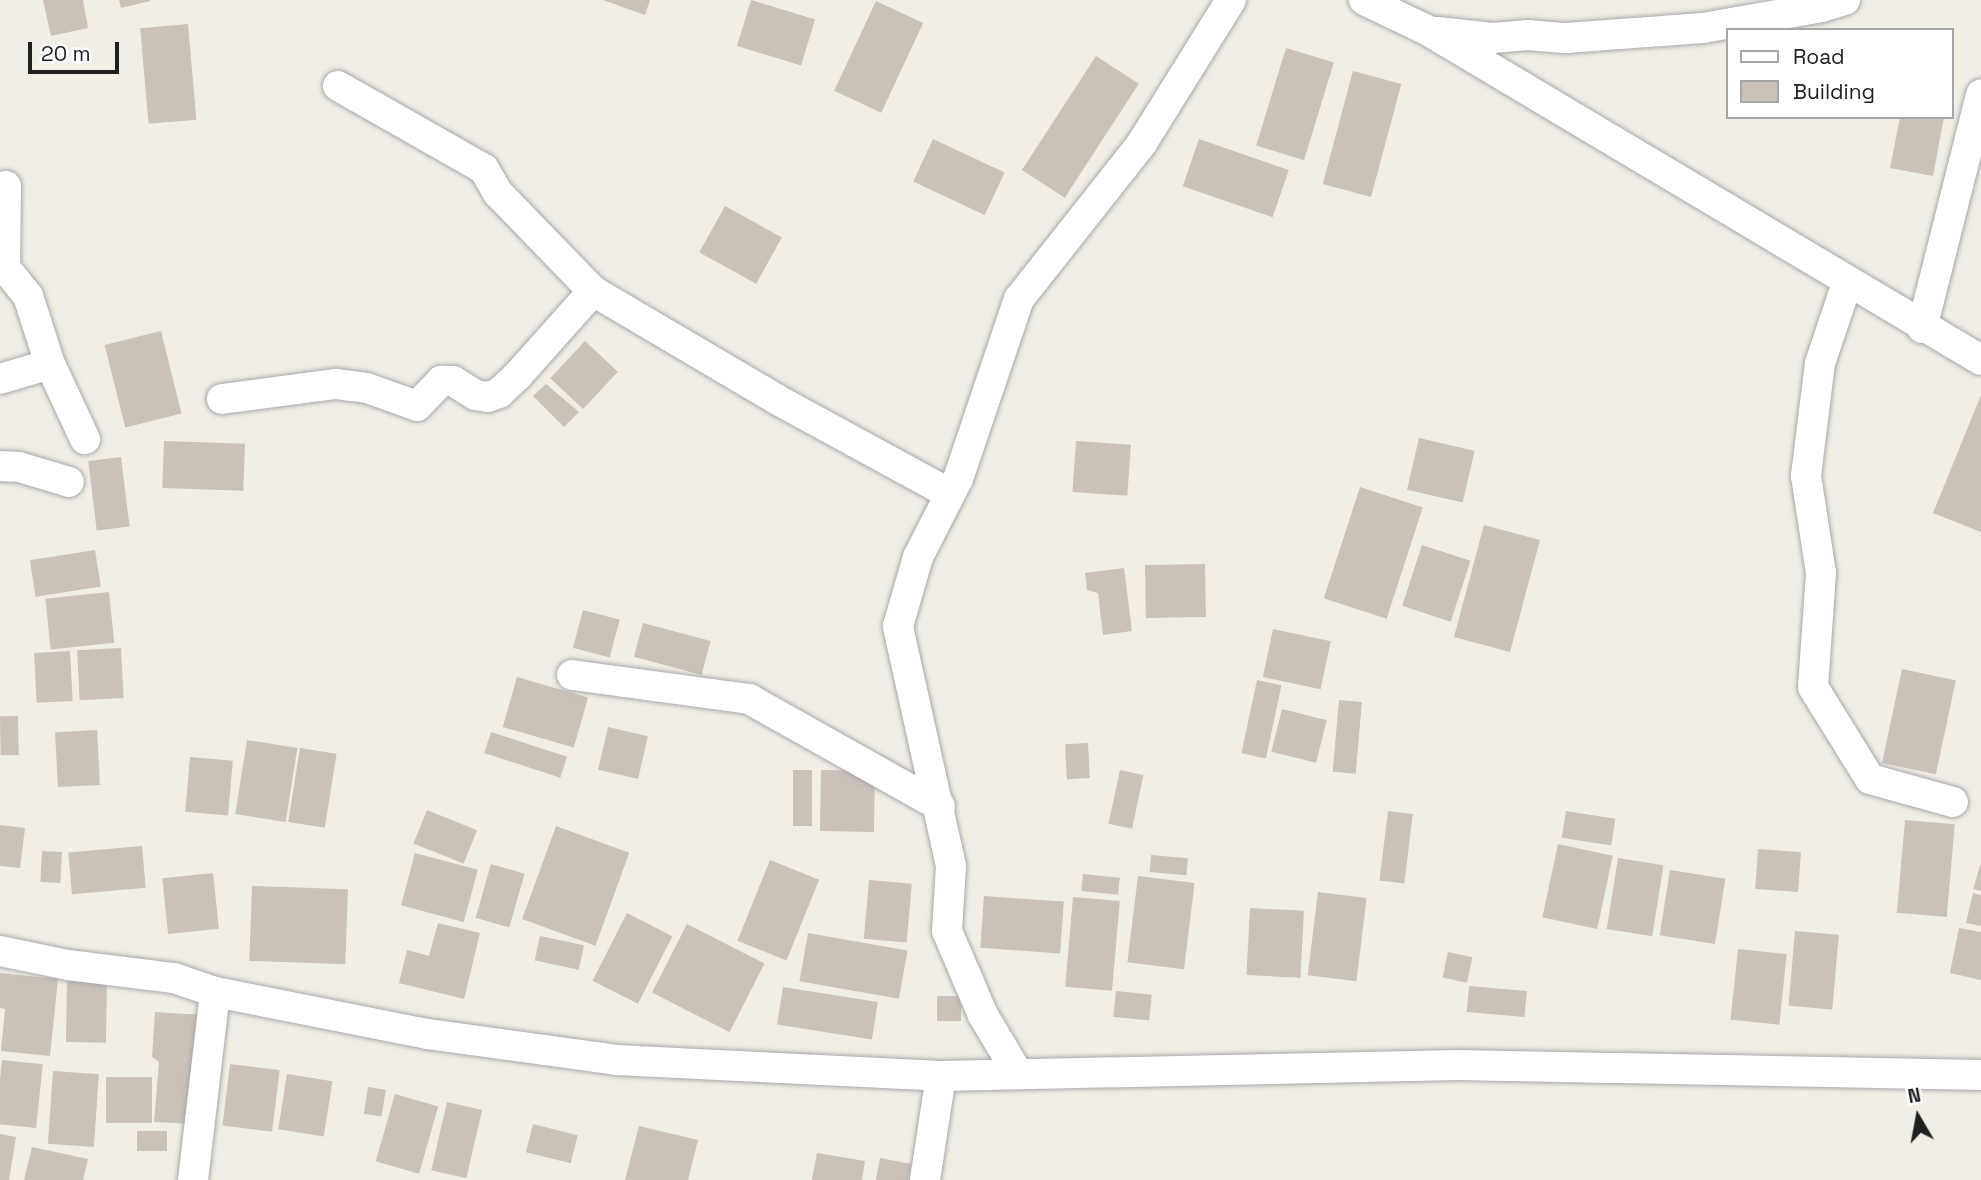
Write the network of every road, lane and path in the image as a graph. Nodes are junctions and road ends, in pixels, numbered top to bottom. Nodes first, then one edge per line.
1 (1231, 0) edge
2 (1364, 0) edge
3 (1845, 0) edge
4 (1427, 30) junction
5 (338, 86) dead end
6 (1981, 94) edge
7 (6, 186) dead end
8 (1847, 283) junction
9 (593, 291) junction
10 (1922, 328) junction
11 (1981, 360) edge
12 (50, 364) junction
13 (0, 379) edge
14 (222, 399) dead end
15 (85, 439) dead end
16 (0, 466) edge
17 (69, 482) dead end
18 (950, 494) junction
19 (572, 674) dead end
20 (1954, 802) dead end
21 (940, 806) junction
22 (0, 951) edge
23 (215, 992) junction
24 (1018, 1074) junction
25 (1981, 1075) edge
26 (941, 1076) junction
27 (192, 1180) edge
28 (925, 1180) edge

1 - 18 street
2 - 4 street
3 - 4 street
4 - 8 street
5 - 9 street
6 - 10 street
7 - 12 street
8 - 10 street
8 - 20 street
9 - 14 street
9 - 18 street
10 - 11 street
12 - 13 street
12 - 15 street
16 - 17 street
18 - 21 street
19 - 21 street
21 - 24 street
22 - 23 street
23 - 26 street
23 - 27 street
24 - 25 street
24 - 26 street
26 - 28 street

